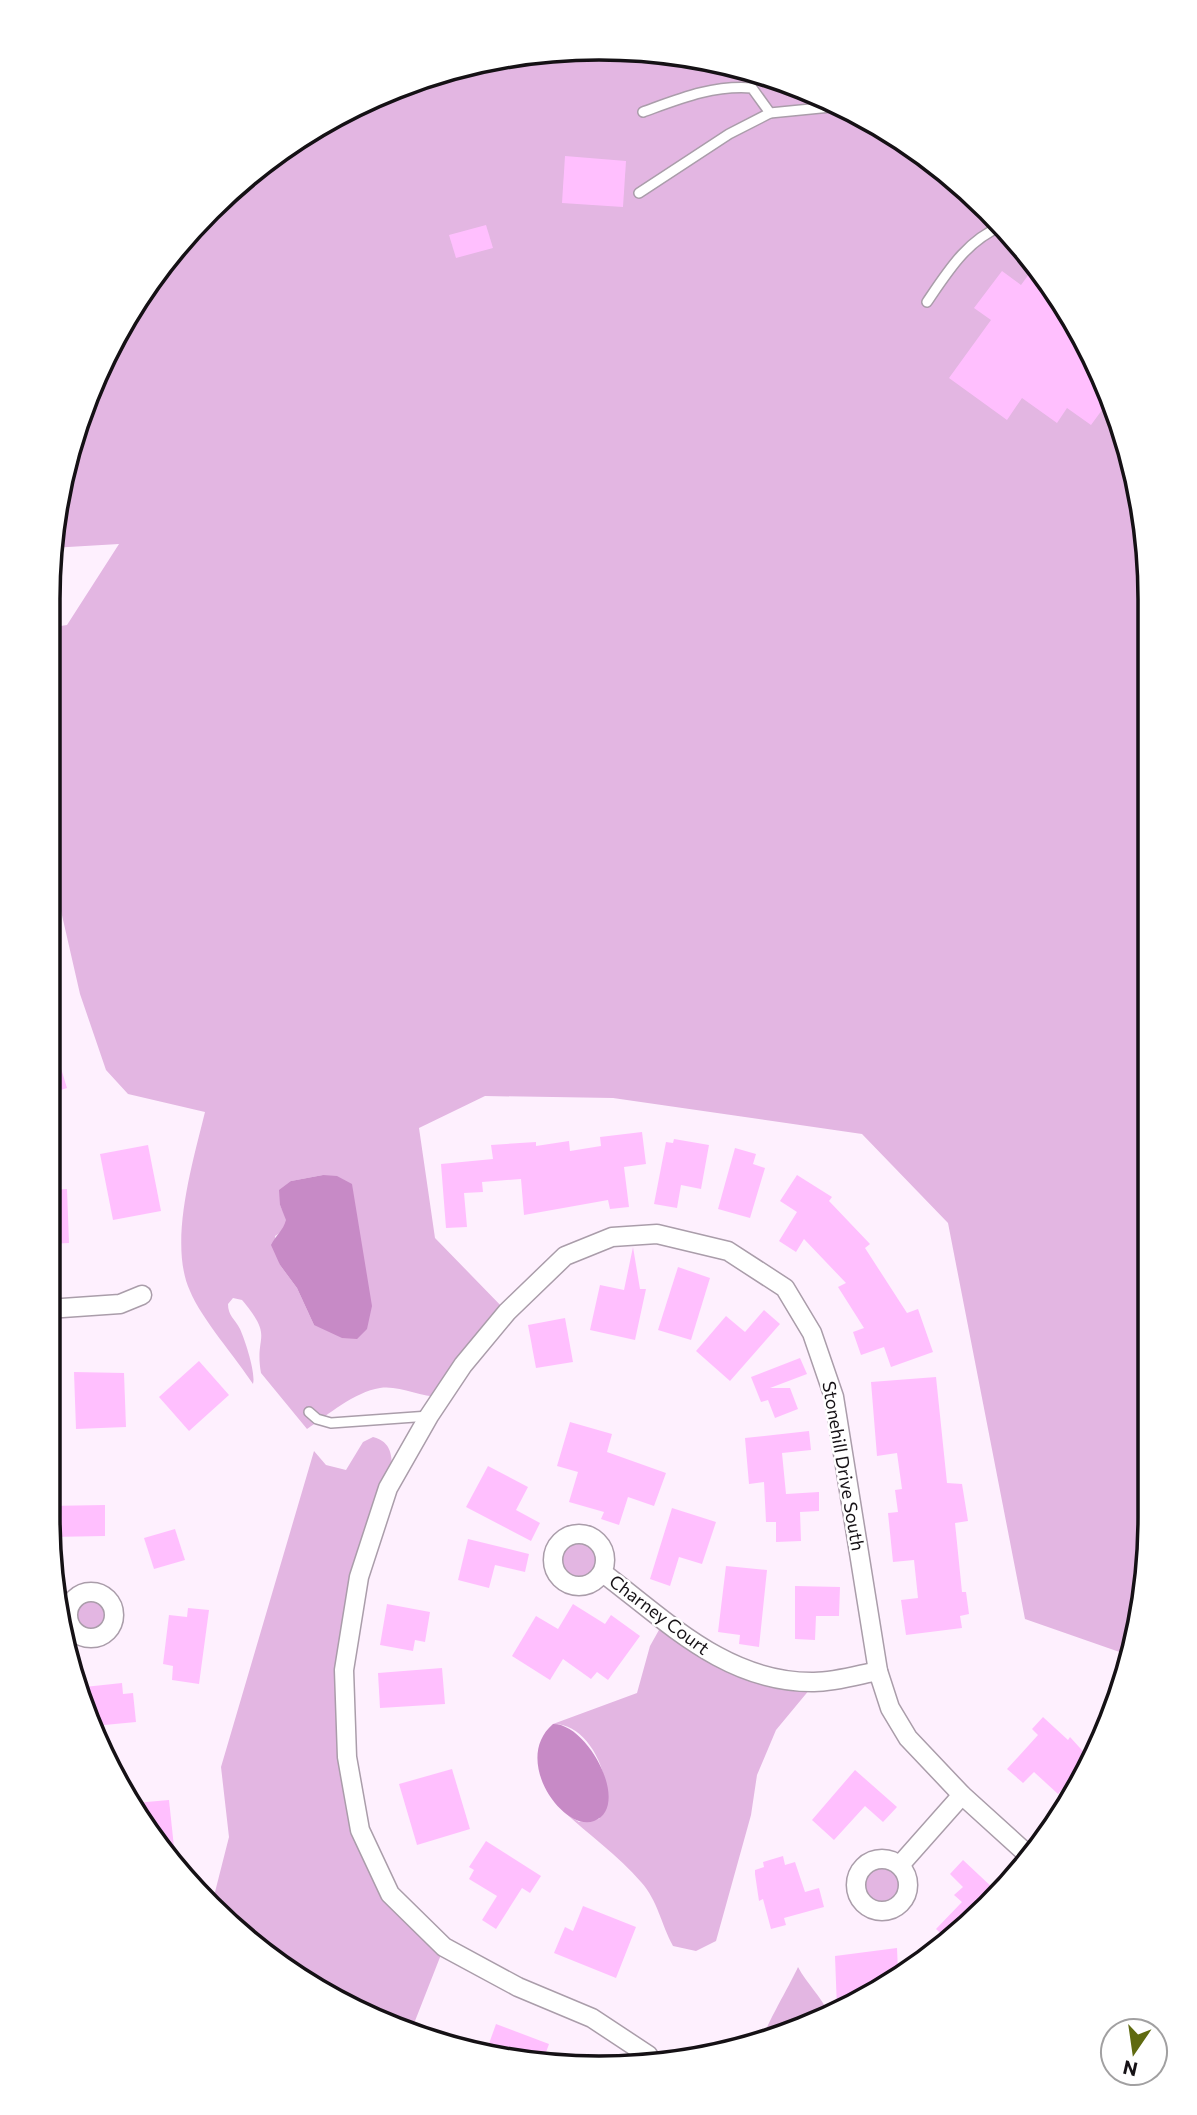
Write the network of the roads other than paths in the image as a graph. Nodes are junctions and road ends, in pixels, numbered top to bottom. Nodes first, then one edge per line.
1 (821, 108) edge
2 (643, 112) dead end
3 (770, 113) junction
4 (639, 193) dead end
5 (992, 230) edge
6 (928, 302) dead end
7 (142, 1295) dead end
8 (60, 1308) edge
9 (309, 1412) dead end
10 (429, 1416) junction
11 (603, 1573) dead end
12 (878, 1671) junction
13 (962, 1795) junction
14 (1022, 1850) edge
15 (900, 1865) dead end
16 (645, 2053) edge

1 - 3 lane
2 - 3 lane
3 - 4 lane
5 - 6 lane
7 - 8 street
9 - 10 lane
10 - 12 street, Stonehill Drive South
10 - 16 street, Stonehill Drive South
11 - 12 street, Charney Court
12 - 13 street, Stonehill Drive South
13 - 14 street, Stonehill Drive South
13 - 15 street

